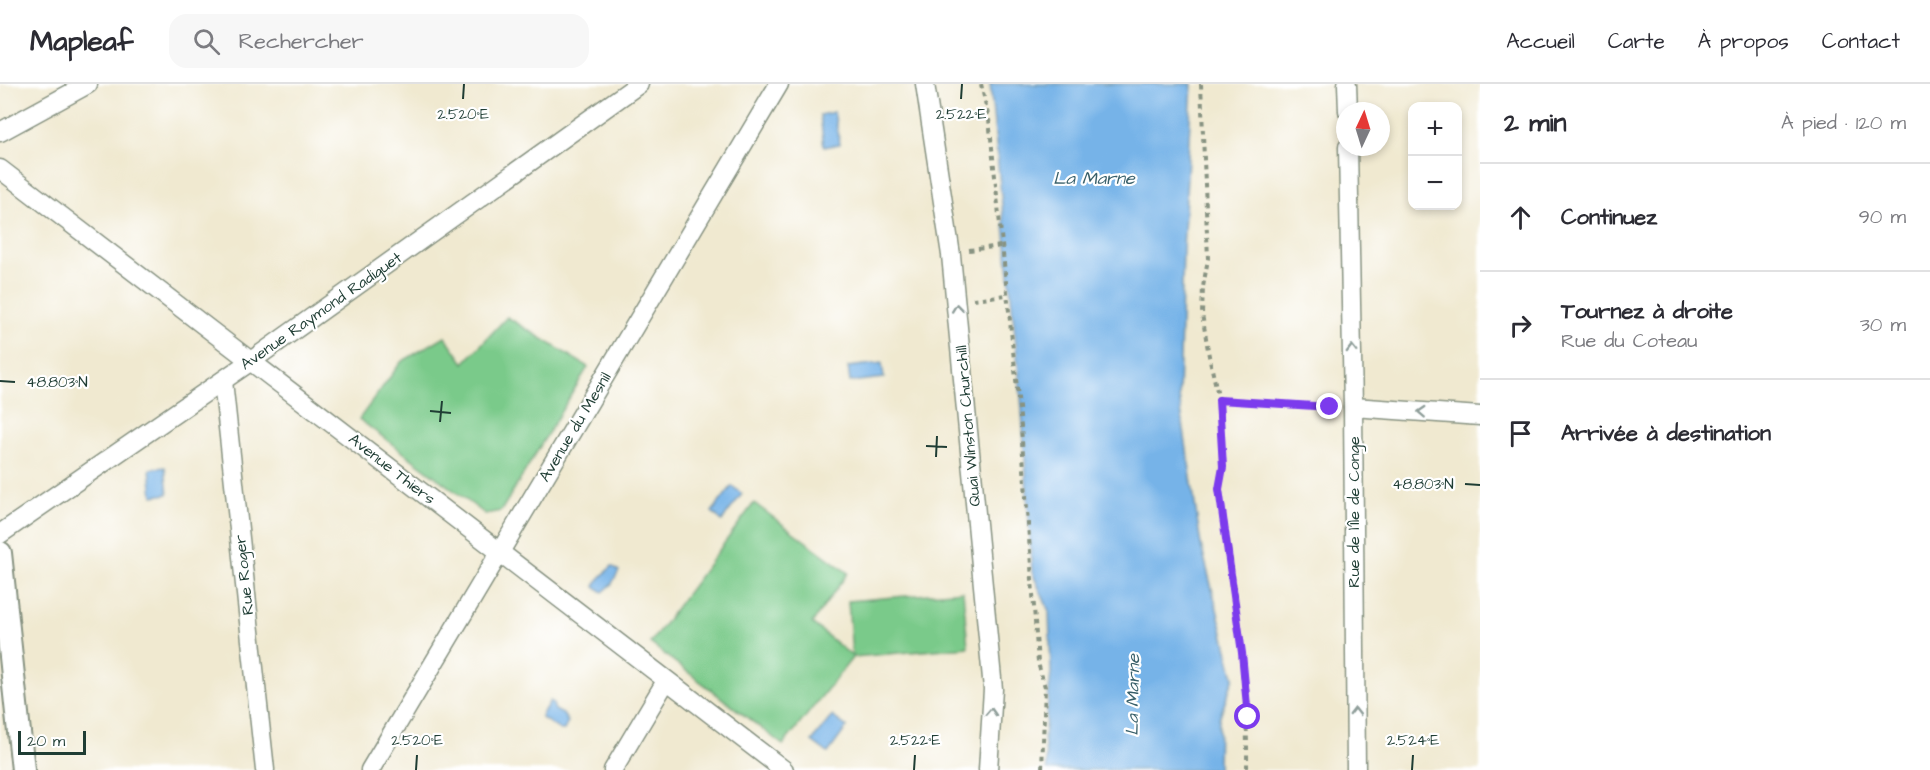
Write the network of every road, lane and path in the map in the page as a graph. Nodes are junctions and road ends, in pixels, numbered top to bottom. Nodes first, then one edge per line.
1 (88, 84) edge
2 (639, 84) edge
3 (779, 84) edge
4 (925, 84) edge
5 (981, 84) edge
6 (1201, 84) edge
7 (1347, 84) edge
8 (1348, 102) edge
9 (0, 132) edge
10 (1348, 156) edge
11 (0, 169) edge
12 (1001, 246) junction
13 (968, 250) dead end
14 (1007, 295) junction
15 (973, 299) dead end
16 (251, 361) junction
17 (222, 381) junction
18 (1219, 400) junction
19 (1353, 408) junction
20 (1480, 416) edge
21 (0, 534) edge
22 (500, 552) junction
23 (0, 554) edge
24 (666, 681) junction
25 (23, 770) edge
26 (265, 770) edge
27 (370, 770) edge
28 (613, 770) edge
29 (784, 770) edge
30 (988, 770) edge
31 (1042, 770) edge
32 (1247, 770) edge
33 (1356, 770) edge

1 - 9 street
2 - 16 street, Avenue Raymond Radiguet
3 - 22 street, Avenue du Mesnil
30 -> 4 street, Quai Winston Churchill
5 - 12 path
6 - 18 path
7 - 8 street
19 -> 10 street, Rue de l'Île de Conge
11 - 16 street, Avenue Thiers
12 - 13 path
12 - 14 path
14 - 15 path
14 - 31 path
16 - 17 street, Avenue Raymond Radiguet
16 - 22 street, Avenue Thiers
17 - 21 street, Avenue Raymond Radiguet
17 - 26 street, Rue Roger
18 - 19 path
18 - 32 path
20 -> 19 street
33 -> 19 street, Rue de l'Île de Conge
22 - 24 street, Avenue Thiers
22 - 27 street, Avenue du Mesnil
23 - 25 street
24 - 28 street
24 - 29 street, Avenue Thiers

